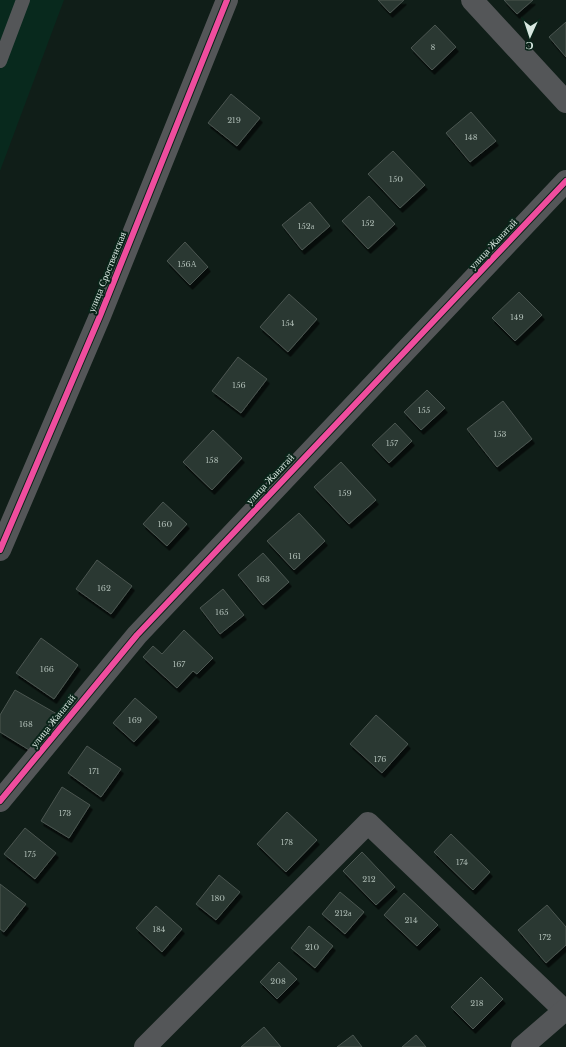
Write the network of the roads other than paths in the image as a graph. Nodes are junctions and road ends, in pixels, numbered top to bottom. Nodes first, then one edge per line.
1 (22, 0) edge
2 (227, 0) edge
3 (472, 0) edge
4 (0, 62) edge
5 (566, 102) edge
6 (566, 181) edge
7 (0, 550) edge
8 (0, 801) edge
9 (565, 1010) edge
10 (145, 1047) edge
11 (522, 1047) edge

1 - 4 lane
2 - 7 street, улица Сроственская
3 - 5 street
6 - 8 street, улица Жанатай
9 - 10 street
9 - 11 street

